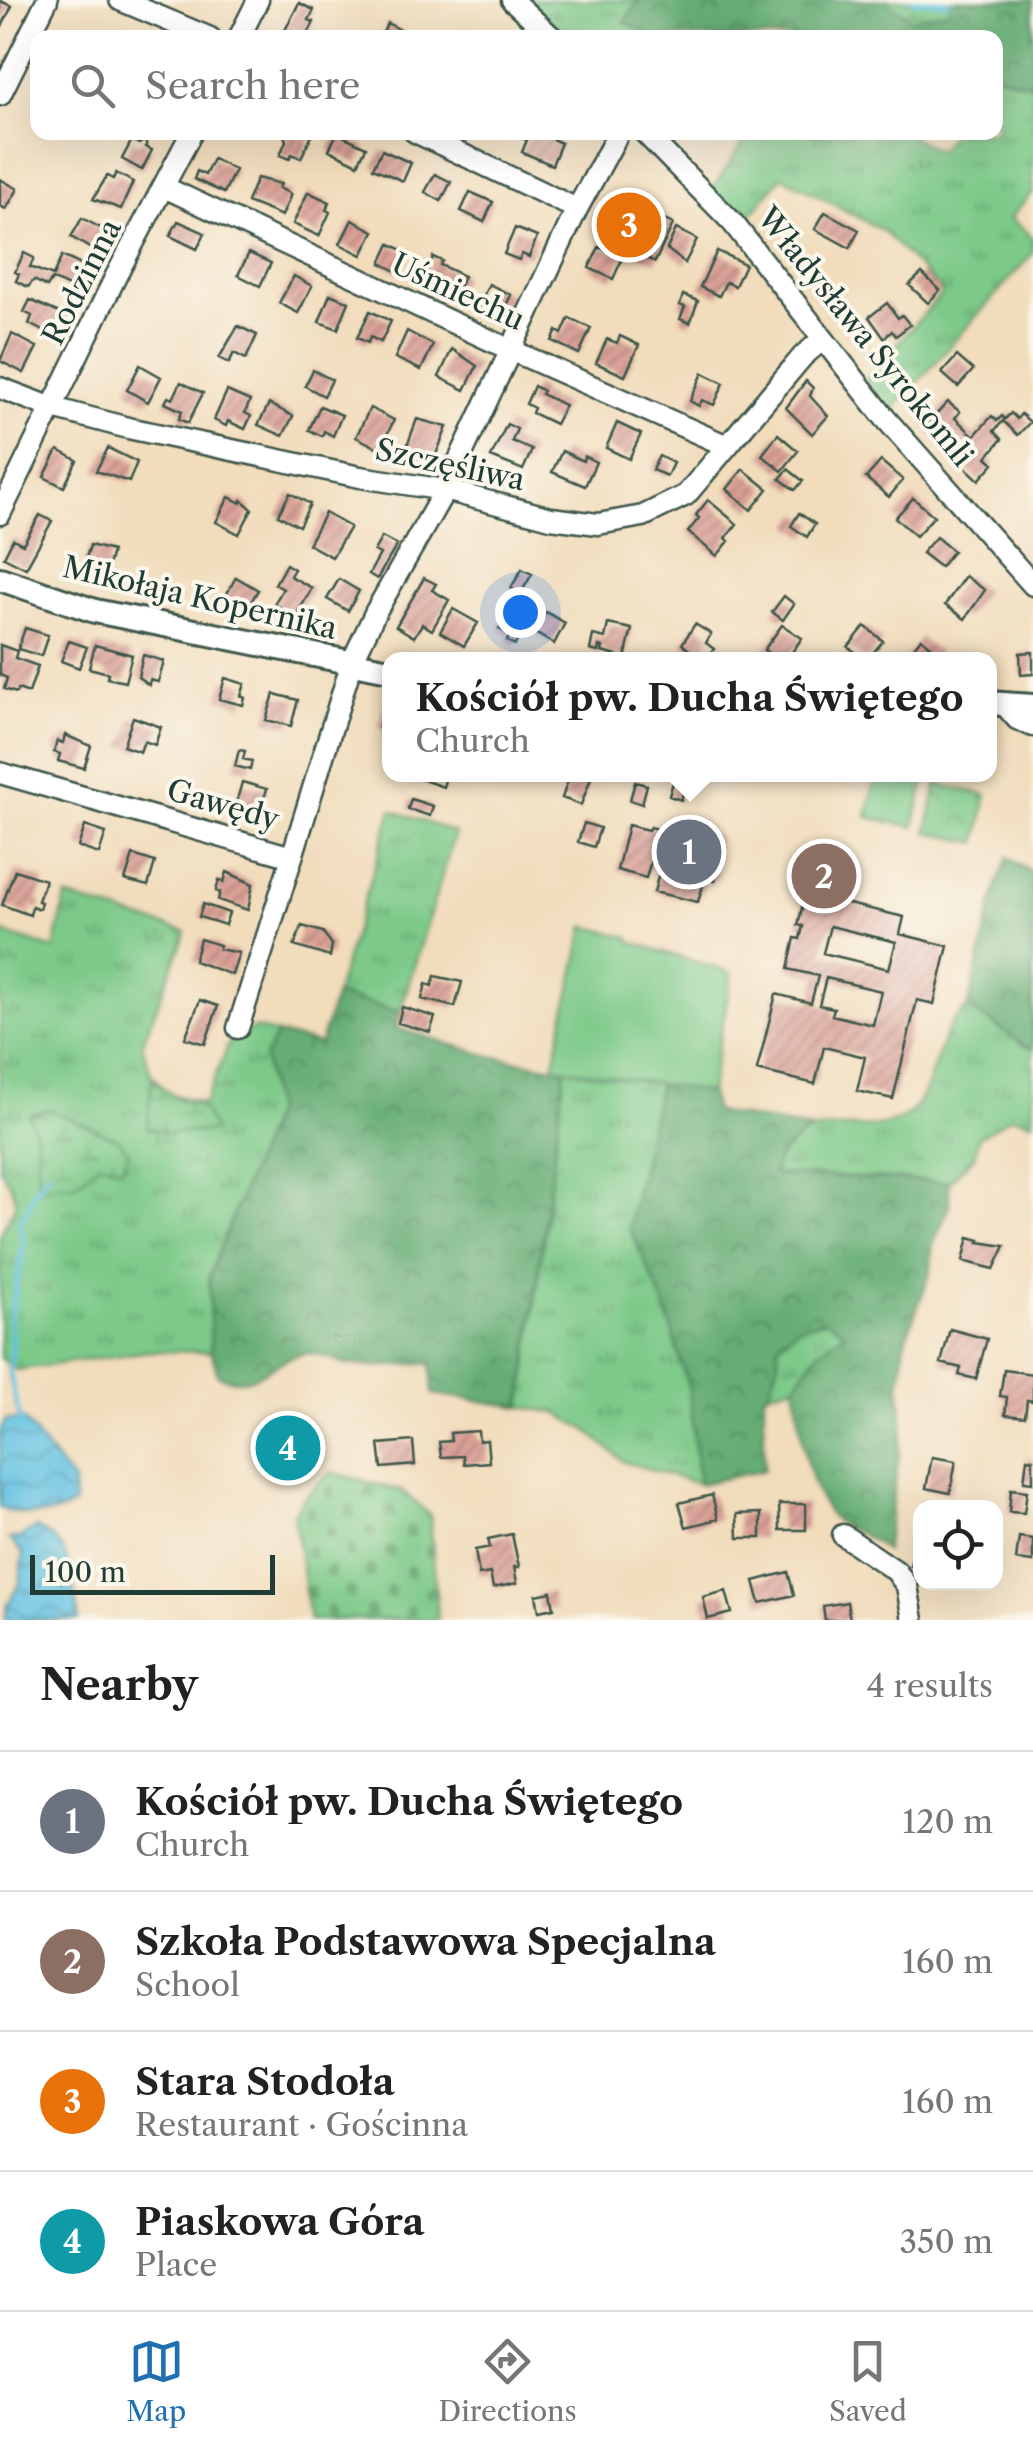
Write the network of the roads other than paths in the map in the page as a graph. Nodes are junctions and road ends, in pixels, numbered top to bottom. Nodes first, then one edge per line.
1 (47, 0) edge
2 (120, 0) edge
3 (258, 0) edge
4 (512, 0) edge
5 (32, 30) edge
6 (191, 30) edge
7 (243, 30) edge
8 (544, 30) edge
9 (30, 34) edge
10 (0, 95) edge
11 (188, 140) edge
12 (431, 140) edge
13 (615, 140) edge
14 (652, 140) edge
15 (164, 188) junction
16 (578, 209) junction
17 (822, 340) junction
18 (512, 351) junction
19 (0, 388) edge
20 (53, 408) junction
21 (728, 446) junction
22 (445, 490) junction
23 (0, 514) edge
24 (0, 579) edge
25 (1033, 585) edge
26 (352, 662) junction
27 (382, 668) edge
28 (997, 704) edge
29 (997, 705) edge
30 (1033, 706) edge
31 (1033, 726) edge
32 (0, 773) edge
33 (292, 856) junction
34 (238, 1028) dead end
35 (843, 1535) dead end
36 (913, 1620) edge

1 - 5 street
2 - 6 street
3 - 7 street
4 - 8 street
9 - 10 street
11 - 15 street, Rodzinna
12 - 16 street
13 - 16 street, Gawędy
14 - 17 street, Władysława Syrokomli
15 - 18 street, Uśmiechu
15 - 20 street, Rodzinna
16 - 18 street, Gawędy
17 - 21 street, Szczęśliwa
17 - 25 street, Władysława Syrokomli
18 - 21 street, Uśmiechu
18 - 22 street, Gawędy
19 - 20 street, Szczęśliwa
20 - 22 street, Szczęśliwa
20 - 23 street, Rodzinna
21 - 22 street, Szczęśliwa
22 - 26 street, Gawędy
24 - 26 street, Mikołaja Kopernika
26 - 27 street, Mikołaja Kopernika
26 - 33 street, Gawędy
28 - 30 street
29 - 31 street
32 - 33 street, Gawędy
33 - 34 street
35 - 36 street

